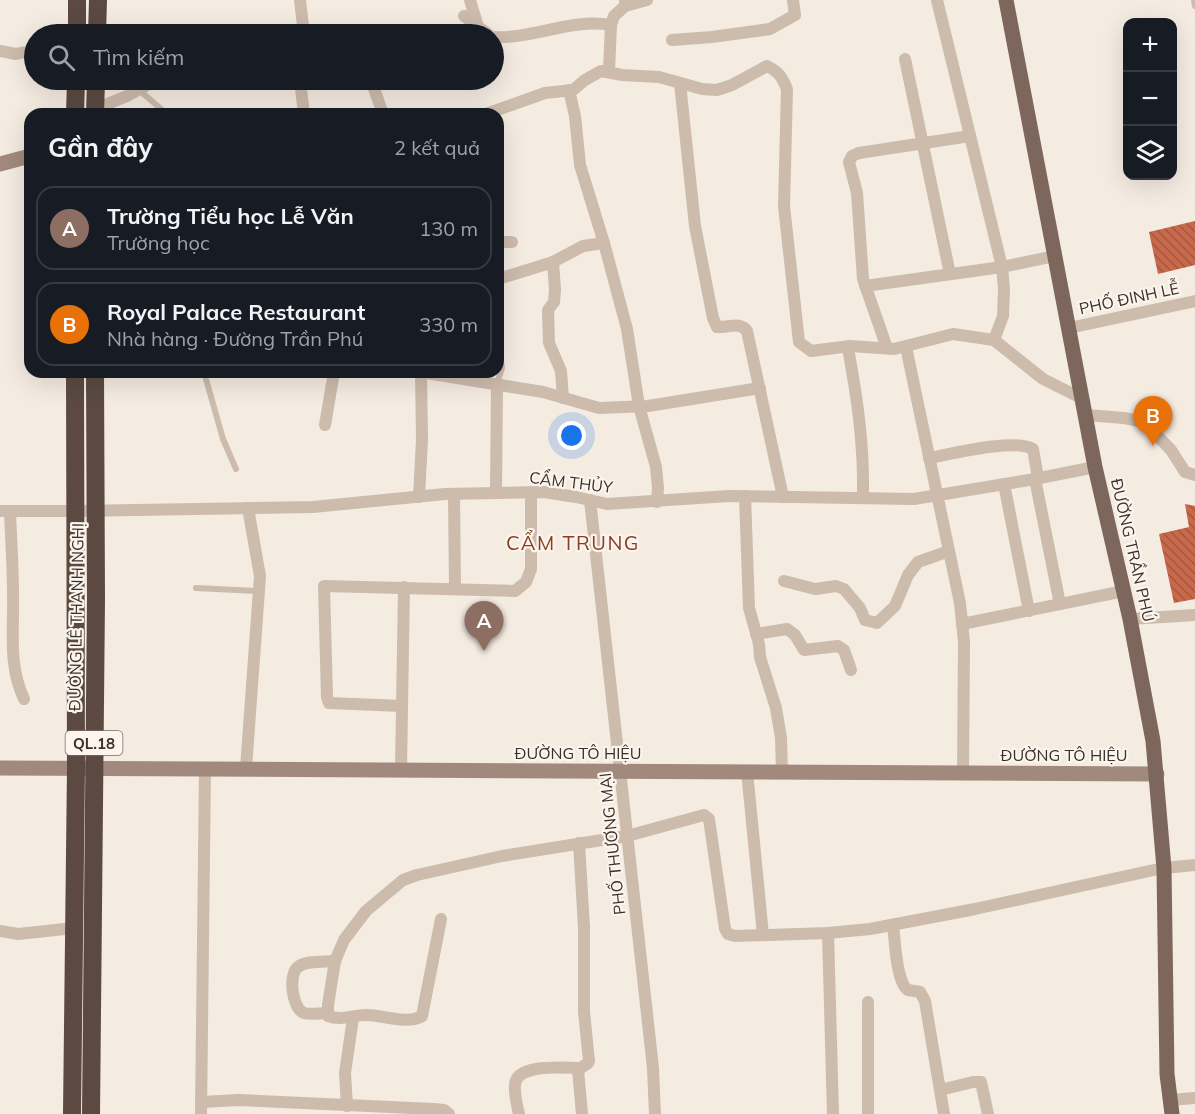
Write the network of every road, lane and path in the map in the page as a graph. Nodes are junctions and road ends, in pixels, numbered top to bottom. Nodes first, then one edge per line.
1 (77, 0) edge
2 (98, 0) edge
3 (300, 0) edge
4 (470, 0) edge
5 (647, 0) edge
6 (793, 0) edge
7 (937, 0) edge
8 (1006, 0) edge
9 (1194, 0) edge
10 (625, 3) edge
11 (1195, 6) edge
12 (464, 16) dead end
13 (76, 24) edge
14 (97, 24) edge
15 (303, 24) edge
16 (474, 24) edge
17 (480, 24) edge
18 (611, 25) junction
19 (504, 37) edge
20 (672, 40) dead end
21 (0, 51) edge
22 (24, 52) edge
23 (905, 60) dead end
24 (609, 71) junction
25 (680, 83) junction
26 (76, 90) edge
27 (96, 90) edge
28 (139, 90) joint
29 (300, 90) edge
30 (375, 90) edge
31 (569, 90) junction
32 (75, 108) edge
33 (95, 108) edge
34 (103, 108) edge
35 (160, 108) edge
36 (302, 108) edge
37 (381, 108) edge
38 (503, 108) edge
39 (970, 136) junction
40 (924, 144) junction
41 (24, 158) edge
42 (0, 164) edge
43 (504, 242) edge
44 (512, 242) dead end
45 (604, 243) junction
46 (1055, 256) junction
47 (553, 262) junction
48 (1002, 267) junction
49 (951, 274) junction
50 (504, 277) edge
51 (865, 286) junction
52 (1195, 301) edge
53 (1069, 328) junction
54 (994, 340) junction
55 (906, 347) junction
56 (848, 348) junction
57 (887, 348) junction
58 (75, 378) edge
59 (94, 378) edge
60 (206, 378) edge
61 (333, 378) edge
62 (421, 378) edge
63 (459, 378) edge
64 (499, 378) edge
65 (497, 384) junction
66 (760, 388) junction
67 (563, 398) junction
68 (1083, 399) junction
69 (639, 406) junction
70 (1086, 415) junction
71 (325, 425) dead end
72 (929, 458) junction
73 (1095, 467) junction
74 (236, 469) dead end
75 (1195, 475) edge
76 (1036, 478) junction
77 (1004, 484) junction
78 (531, 492) junction
79 (496, 493) junction
80 (454, 494) junction
81 (745, 495) junction
82 (938, 495) junction
83 (419, 497) junction
84 (783, 497) junction
85 (861, 498) junction
86 (590, 500) junction
87 (657, 502) junction
88 (248, 508) junction
89 (5, 511) edge
90 (96, 511) junction
91 (76, 512) junction
92 (950, 551) junction
93 (784, 581) dead end
94 (404, 587) junction
95 (196, 588) dead end
96 (455, 588) junction
97 (259, 591) junction
98 (1124, 591) junction
99 (1060, 604) junction
100 (1029, 611) junction
101 (1195, 615) edge
102 (1130, 619) junction
103 (962, 624) junction
104 (756, 634) junction
105 (851, 670) dead end
106 (24, 699) dead end
107 (402, 706) junction
108 (0, 768) edge
109 (85, 768) junction
110 (205, 768) junction
111 (246, 768) junction
112 (401, 769) junction
113 (621, 771) junction
114 (747, 771) junction
115 (782, 772) junction
116 (963, 773) junction
117 (1156, 774) junction
118 (627, 836) junction
119 (579, 843) junction
120 (1195, 865) edge
121 (1164, 868) junction
122 (441, 919) dead end
123 (893, 925) junction
124 (74, 928) junction
125 (0, 931) edge
126 (828, 933) junction
127 (763, 935) junction
128 (335, 961) junction
129 (868, 1002) dead end
130 (327, 1012) junction
131 (353, 1018) junction
132 (579, 1068) junction
133 (940, 1090) junction
134 (1195, 1098) edge
135 (347, 1106) junction
136 (1171, 1107) edge
137 (201, 1108) edge
138 (72, 1114) edge
139 (91, 1114) edge
140 (449, 1114) edge
141 (519, 1114) edge
142 (582, 1114) edge
143 (654, 1114) edge
144 (833, 1114) edge
145 (868, 1114) edge
146 (944, 1114) edge
147 (988, 1114) edge

1 - 13 highway
2 - 14 highway
3 - 15 street
4 - 17 street
5 - 10 street
6 - 20 street
7 - 39 street
8 - 46 main road, ĐƯỜNG TRẦN PHÚ
9 - 11 lane
10 - 18 street
12 - 16 street
18 - 19 street
18 - 24 street
21 - 22 street
23 - 40 street
24 - 25 street
24 - 31 street
25 - 56 street
25 - 66 street
26 - 32 highway
27 - 33 highway
28 - 34 street
28 - 35 lane
29 - 36 street
30 - 37 street
31 - 38 street
31 - 45 street
39 - 40 street
39 - 48 street
40 - 49 street
40 - 51 street
41 - 42 street
43 - 44 street
45 - 47 street
45 - 69 street
46 - 48 street
46 - 53 main road, ĐƯỜNG TRẦN PHÚ
47 - 50 street
47 - 67 street
48 - 49 street
48 - 54 street
49 - 51 street
51 - 57 street
52 - 53 street, PHỐ ĐINH LỄ
53 - 68 main road, ĐƯỜNG TRẦN PHÚ
54 - 55 street
54 - 68 street
55 - 57 street
55 - 72 street
56 - 57 street
56 - 85 street
58 - 91 highway, ĐƯỜNG LÊ THANH NGHỊ / QL.18
59 - 90 highway, ĐƯỜNG LÊ THANH NGHỊ / QL.18
60 - 74 lane
61 - 71 street
62 - 83 street
63 - 65 street
64 - 65 lane
65 - 67 street
65 - 79 street
66 - 69 street
66 - 84 street
67 - 69 street
68 - 70 main road, ĐƯỜNG TRẦN PHÚ
69 - 87 street
70 - 73 main road, ĐƯỜNG TRẦN PHÚ
70 - 75 street
72 - 76 street
72 - 82 street
73 - 76 street, CẨM THỦY
73 - 98 main road, ĐƯỜNG TRẦN PHÚ
76 - 77 street, CẨM THỦY
76 - 99 street
77 - 82 street, CẨM THỦY
77 - 100 street
78 - 79 street, CẨM THỦY
78 - 86 street, CẨM THỦY
78 - 96 street
79 - 80 street, CẨM THỦY
80 - 83 street, CẨM THỦY
80 - 96 street
81 - 84 street, CẨM THỦY
81 - 87 street, CẨM THỦY
81 - 104 street
82 - 85 street, CẨM THỦY
82 - 92 street
83 - 88 street, CẨM THỦY
84 - 85 street, CẨM THỦY
86 - 87 street, CẨM THỦY
86 - 113 street, PHỐ THƯƠNG MẠI
88 - 90 street, CẨM THỦY
88 - 97 street
89 - 91 street, CẨM THỦY
89 - 106 street
90 - 91 street, CẨM THỦY
90 - 109 highway, ĐƯỜNG LÊ THANH NGHỊ / QL.18
91 - 109 highway, ĐƯỜNG LÊ THANH NGHỊ / QL.18
92 - 93 street
92 - 103 street
94 - 96 street
94 - 107 street
94 - 107 street
95 - 97 lane
97 - 111 street
98 - 99 street
98 - 102 main road, ĐƯỜNG TRẦN PHÚ
99 - 100 street
100 - 103 street
101 - 102 street
102 - 117 main road, ĐƯỜNG TRẦN PHÚ
103 - 116 street
104 - 105 street
104 - 115 street
107 - 112 street
108 - 109 street, ĐƯỜNG TÔ HIỆU
109 - 110 street, ĐƯỜNG TÔ HIỆU
109 - 124 highway, ĐƯỜNG LÊ THANH NGHỊ / QL.18
109 - 139 highway, ĐƯỜNG LÊ THANH NGHỊ / QL.18
110 - 111 street, ĐƯỜNG TÔ HIỆU
110 - 137 street
111 - 112 street, ĐƯỜNG TÔ HIỆU
112 - 113 street, ĐƯỜNG TÔ HIỆU
113 - 114 street, ĐƯỜNG TÔ HIỆU
113 - 118 street, PHỐ THƯƠNG MẠI
114 - 115 street, ĐƯỜNG TÔ HIỆU
114 - 127 street
115 - 116 street, ĐƯỜNG TÔ HIỆU
116 - 117 street, ĐƯỜNG TÔ HIỆU
117 - 121 main road, ĐƯỜNG TRẦN PHÚ
118 - 119 street
118 - 127 street
118 - 143 street, PHỐ THƯƠNG MẠI
119 - 128 street
119 - 132 street
120 - 121 street
121 - 123 street
121 - 136 main road, ĐƯỜNG TRẦN PHÚ
122 - 131 street
123 - 126 street
123 - 133 street
124 - 125 street
124 - 138 highway, ĐƯỜNG LÊ THANH NGHỊ / QL.18
126 - 127 street
126 - 144 street
128 - 130 street
128 - 130 street
129 - 145 street
130 - 131 street
131 - 135 street
132 - 141 street
132 - 142 street
133 - 146 street
133 - 147 street
134 - 136 street
135 - 137 street
135 - 140 street

